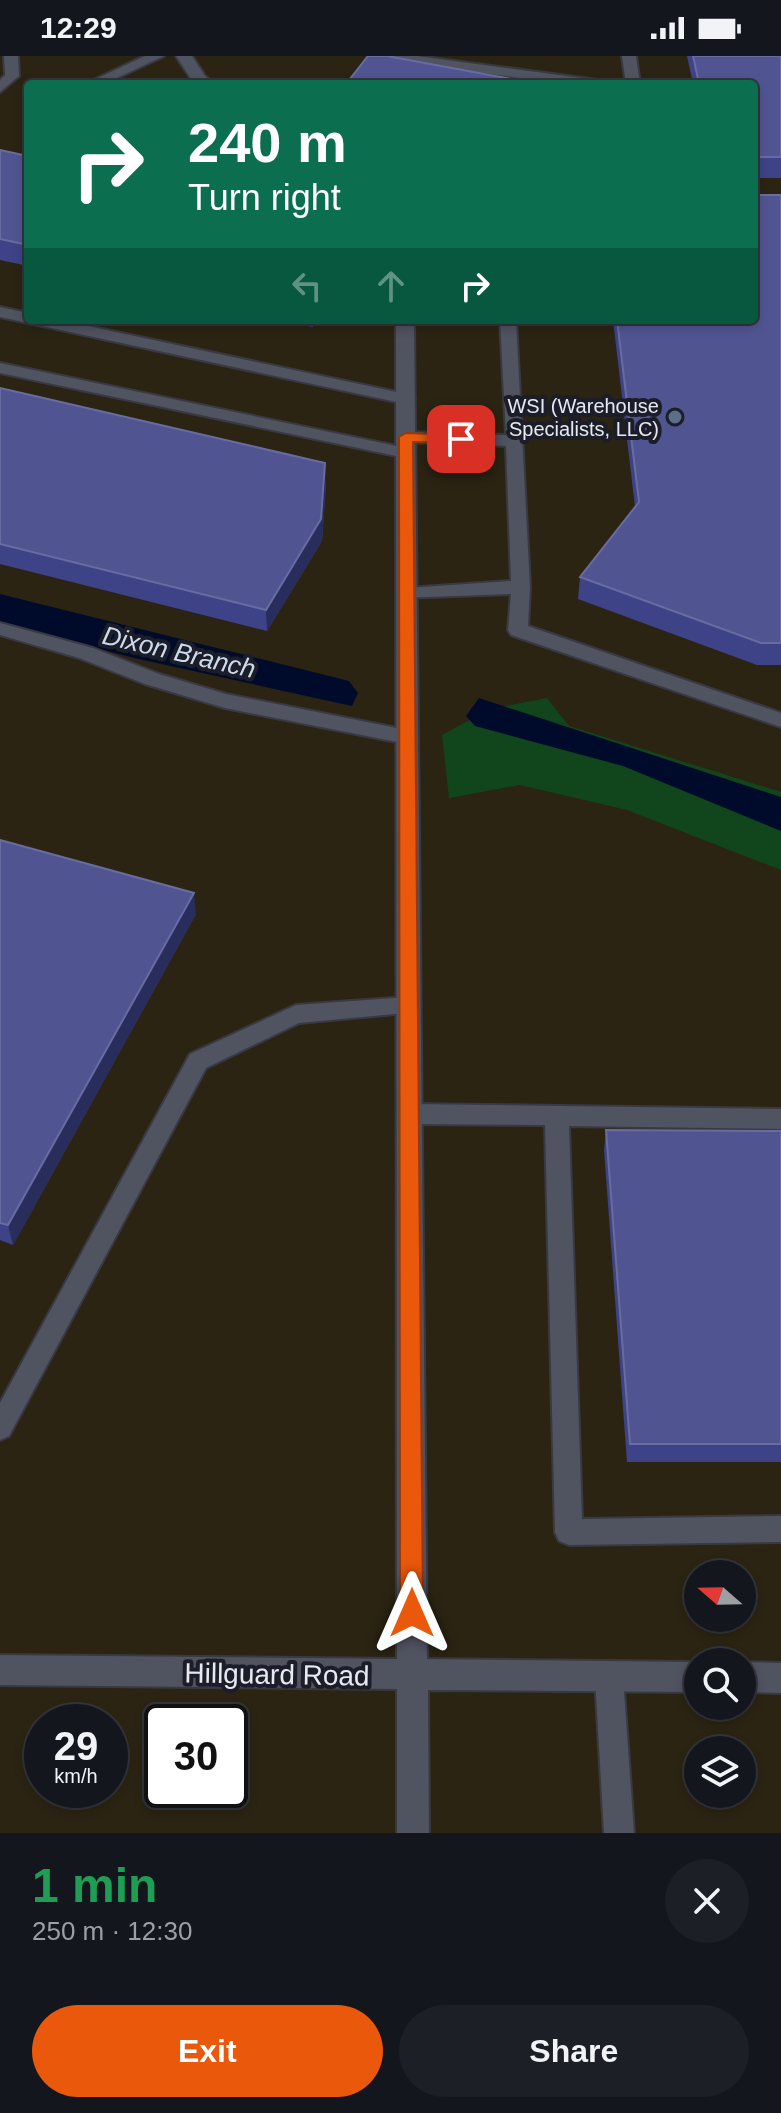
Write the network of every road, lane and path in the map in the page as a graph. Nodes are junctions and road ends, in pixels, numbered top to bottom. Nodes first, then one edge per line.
1 (11, 56) edge
2 (157, 56) edge
3 (184, 56) edge
4 (385, 56) edge
5 (629, 56) edge
6 (101, 80) edge
7 (201, 80) edge
8 (567, 80) edge
9 (632, 80) edge
10 (0, 88) edge
11 (0, 312) edge
12 (24, 317) edge
13 (56, 324) edge
14 (405, 324) edge
15 (508, 324) edge
16 (0, 368) edge
17 (406, 399) junction
18 (515, 441) junction
19 (406, 445) junction
20 (521, 587) junction
21 (407, 594) junction
22 (0, 629) edge
23 (781, 720) edge
24 (407, 737) junction
25 (408, 1006) junction
26 (409, 1114) junction
27 (557, 1116) junction
28 (781, 1119) edge
29 (0, 1428) edge
30 (781, 1529) edge
31 (0, 1670) edge
32 (412, 1676) junction
33 (609, 1677) junction
34 (684, 1677) edge
35 (756, 1677) edge
36 (781, 1678) edge
37 (413, 1833) edge
38 (619, 1833) edge

1 - 10 lane
2 - 6 lane
3 - 7 street
4 - 8 lane
5 - 9 lane
11 - 12 lane
13 - 17 lane
14 - 17 street
15 - 18 lane
16 - 19 lane
17 - 19 street
18 - 19 lane
18 - 20 lane
19 - 21 street
20 - 21 lane
20 - 23 lane
21 - 24 street
22 - 24 lane
24 - 25 street
25 - 26 street
25 - 29 lane
26 - 27 lane
26 - 32 street
27 - 28 lane
27 - 30 lane
31 - 32 street, Hillguard Road
32 - 33 street, Hillguard Road
32 - 37 street
33 - 34 street, Hillguard Road
33 - 38 lane
35 - 36 street

